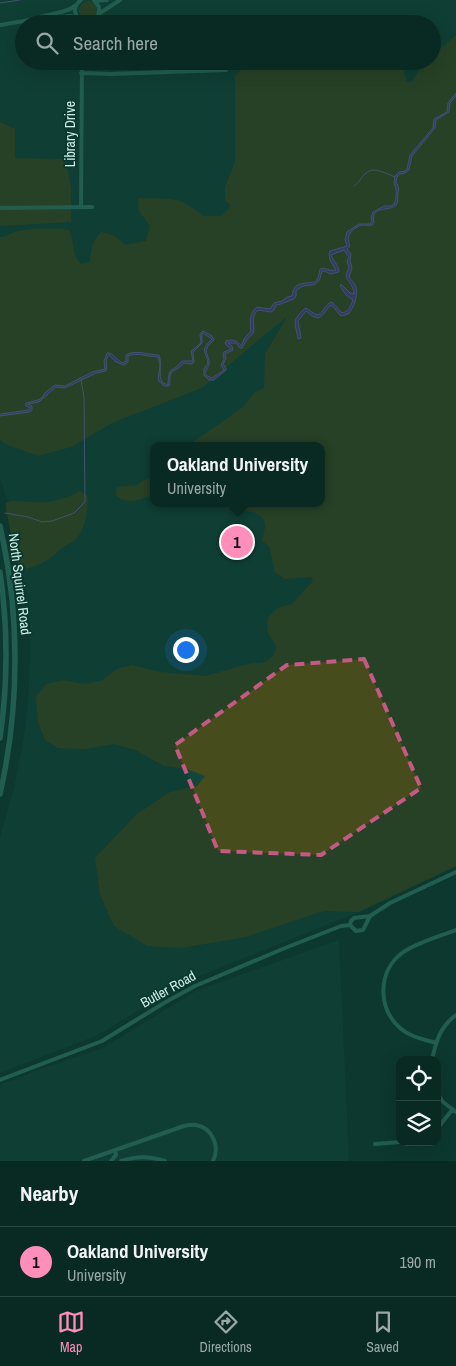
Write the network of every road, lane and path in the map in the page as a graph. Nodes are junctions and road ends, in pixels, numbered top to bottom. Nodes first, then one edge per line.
1 (95, 0) edge
2 (107, 0) edge
3 (120, 0) edge
4 (80, 1) edge
5 (47, 15) edge
6 (77, 15) edge
7 (98, 15) joint
8 (15, 22) edge
9 (0, 25) edge
10 (81, 70) edge
11 (226, 70) dead end
12 (81, 73) junction
13 (92, 207) dead end
14 (0, 208) edge
15 (81, 208) junction
16 (0, 526) edge
17 (0, 572) edge
18 (0, 738) edge
19 (0, 794) edge
20 (456, 872) edge
21 (370, 916) junction
22 (350, 925) junction
23 (456, 930) edge
24 (456, 1015) edge
25 (436, 1043) junction
26 (433, 1056) edge
27 (0, 1080) edge
28 (441, 1098) edge
29 (454, 1111) edge
30 (441, 1124) edge
31 (396, 1142) edge
32 (374, 1144) dead end
33 (116, 1150) junction
34 (84, 1161) edge
35 (111, 1161) edge
36 (121, 1161) edge
37 (165, 1161) edge
38 (213, 1161) edge

1 - 2 street
1 - 7 street
3 - 7 street
4 - 5 street
4 - 6 street
8 - 9 street
10 - 12 street, Library Drive
11 - 12 street
12 - 15 street, Library Drive
13 - 15 street
14 - 15 street
16 - 19 main road, North Squirrel Road
17 - 18 main road, North Squirrel Road
20 - 21 street, Butler Road
21 - 22 street, Butler Road
21 - 22 street, Butler Road
22 - 27 street, Butler Road
23 - 25 street
24 - 25 street
25 - 26 street
28 - 29 street
29 - 30 street
31 - 32 street
33 - 34 street
33 - 35 street
33 - 38 street
36 - 37 street

